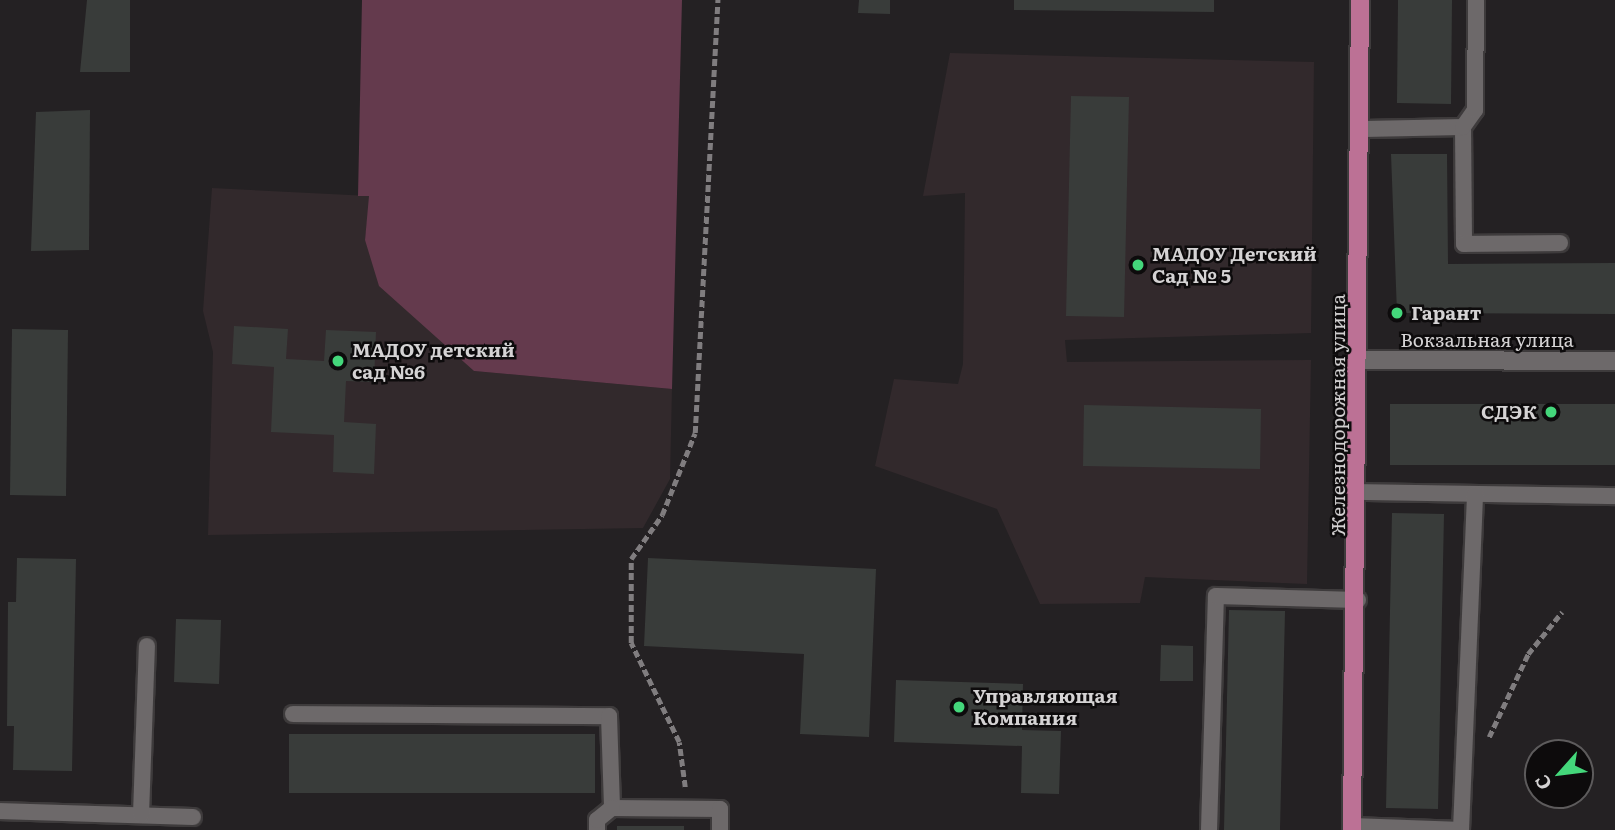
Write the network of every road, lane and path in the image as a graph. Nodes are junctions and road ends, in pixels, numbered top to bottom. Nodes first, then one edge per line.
1 (718, 0) edge
2 (1360, 0) edge
3 (1476, 0) edge
4 (1463, 127) junction
5 (1364, 129) junction
6 (1560, 243) dead end
7 (1358, 360) junction
8 (1615, 361) edge
9 (1360, 492) junction
10 (1475, 494) junction
11 (1615, 496) edge
12 (1358, 600) junction
13 (1562, 612) dead end
14 (147, 646) dead end
15 (293, 714) dead end
16 (1486, 749) dead end
17 (612, 808) junction
18 (687, 809) junction
19 (0, 811) edge
20 (141, 816) junction
21 (193, 817) dead end
22 (1352, 828) edge
23 (597, 830) edge
24 (720, 830) edge
25 (1209, 830) edge

1 - 18 path
2 - 5 main road, Железнодорожная улица
3 - 4 lane
4 - 5 lane
4 - 6 lane
5 - 7 main road, Железнодорожная улица
7 - 8 street, Вокзальная улица
7 - 9 main road, Железнодорожная улица
9 - 10 lane
9 - 12 main road, Железнодорожная улица
10 - 11 lane
10 - 22 lane
12 - 22 main road, Железнодорожная улица
12 - 25 lane
13 - 16 path
14 - 20 lane
15 - 17 lane
17 - 18 lane
17 - 23 lane
18 - 24 lane
19 - 20 lane
20 - 21 lane

